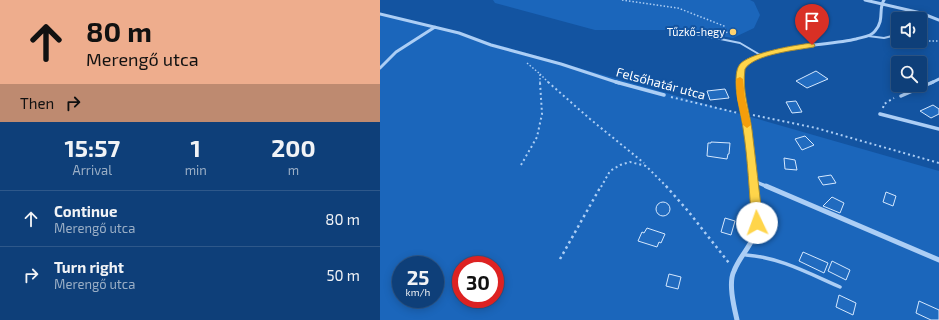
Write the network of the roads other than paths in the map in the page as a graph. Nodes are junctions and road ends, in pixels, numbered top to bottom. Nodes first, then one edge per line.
1 (865, 0) edge
2 (883, 2) edge
3 (380, 14) edge
4 (939, 20) edge
5 (435, 27) junction
6 (686, 32) dead end
7 (868, 36) junction
8 (891, 37) edge
9 (762, 56) junction
10 (380, 68) edge
11 (939, 79) edge
12 (664, 95) road end
13 (901, 96) road end
14 (880, 114) dead end
15 (939, 129) edge
16 (754, 181) junction
17 (746, 255) junction
18 (939, 260) edge
19 (840, 287) dead end
20 (737, 320) edge

1 - 2 street
2 - 4 street
2 - 7 street
3 - 5 street, Felsőhatár utca
5 - 10 street
5 - 12 street, Felsőhatár utca
6 - 9 lane
7 - 8 lane
7 - 9 street
9 - 16 street
11 - 13 street
14 - 15 street
16 - 17 street
16 - 18 street
17 - 19 lane
17 - 20 street

